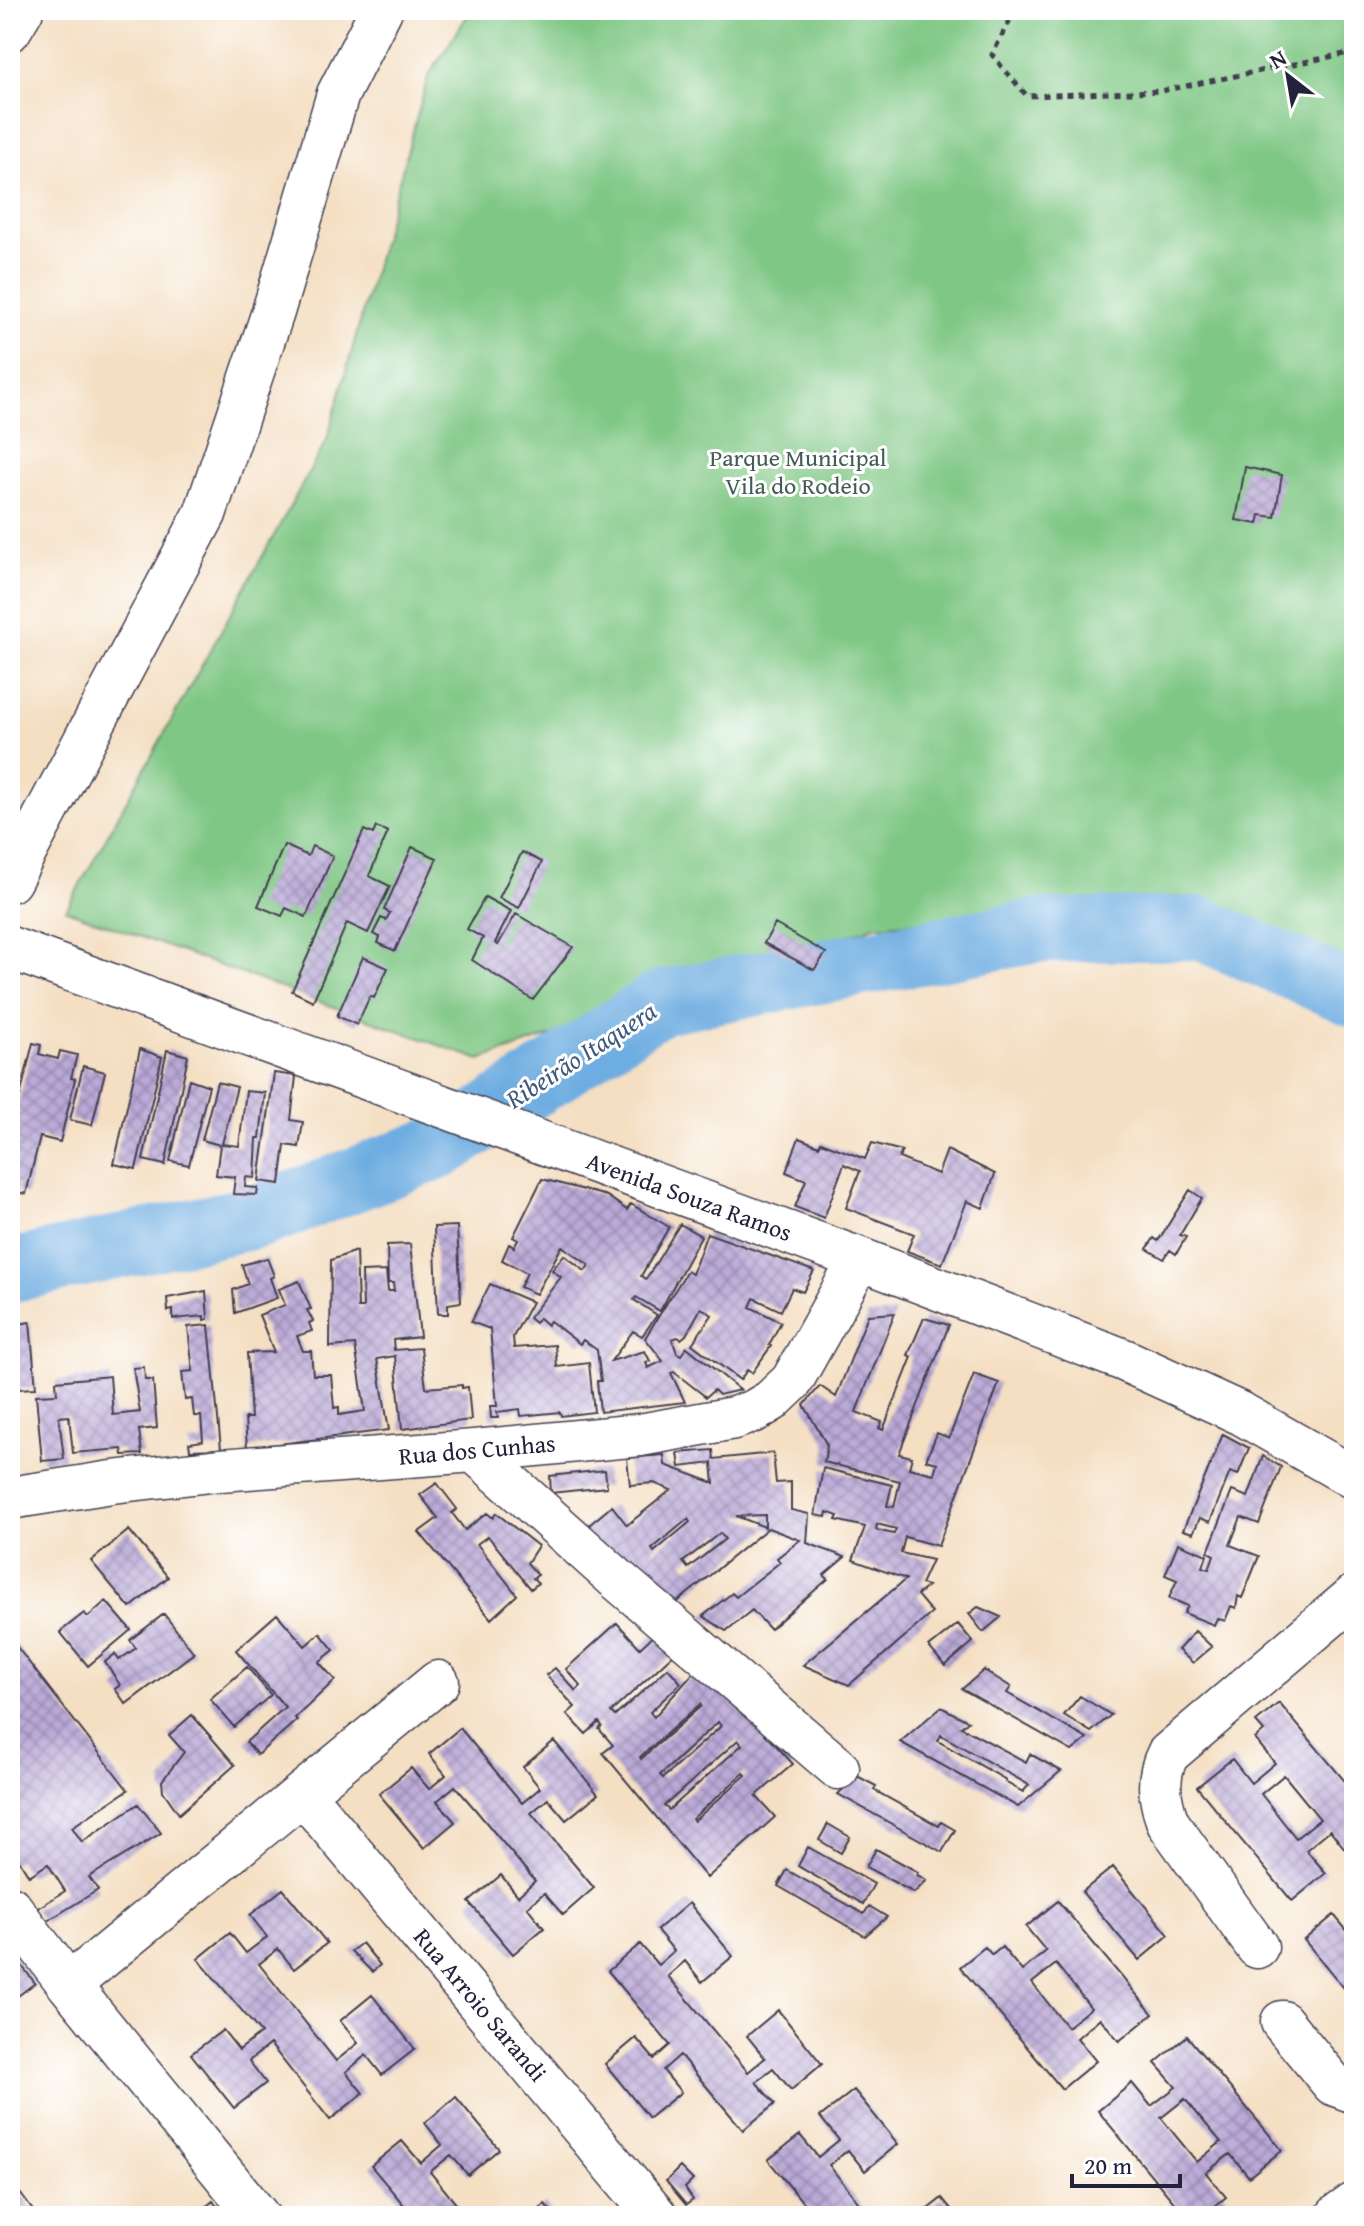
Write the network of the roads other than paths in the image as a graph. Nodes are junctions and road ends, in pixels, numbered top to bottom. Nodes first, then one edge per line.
1 (22, 10) edge
2 (381, 10) edge
3 (10, 30) edge
4 (10, 881) edge
5 (10, 948) edge
6 (860, 1259) junction
7 (474, 1451) junction
8 (1347, 1460) edge
9 (10, 1498) edge
10 (1354, 1596) edge
11 (438, 1682) dead end
12 (838, 1768) dead end
13 (304, 1795) junction
14 (10, 1907) edge
15 (1257, 1947) dead end
16 (69, 1985) junction
17 (1282, 2022) dead end
18 (1354, 2092) edge
19 (1354, 2204) edge
20 (258, 2216) edge
21 (656, 2216) edge
22 (1337, 2216) edge

1 - 3 street
2 - 4 street
5 - 6 street, Avenida Souza Ramos
6 - 7 street, Rua dos Cunhas
6 - 8 street, Avenida Souza Ramos
7 - 9 street, Rua dos Cunhas
7 - 12 street
10 - 15 street
11 - 13 street
13 - 16 street
13 - 21 street, Rua Arroio Sarandi
14 - 16 street
16 - 20 street
17 - 18 street
19 - 22 street

